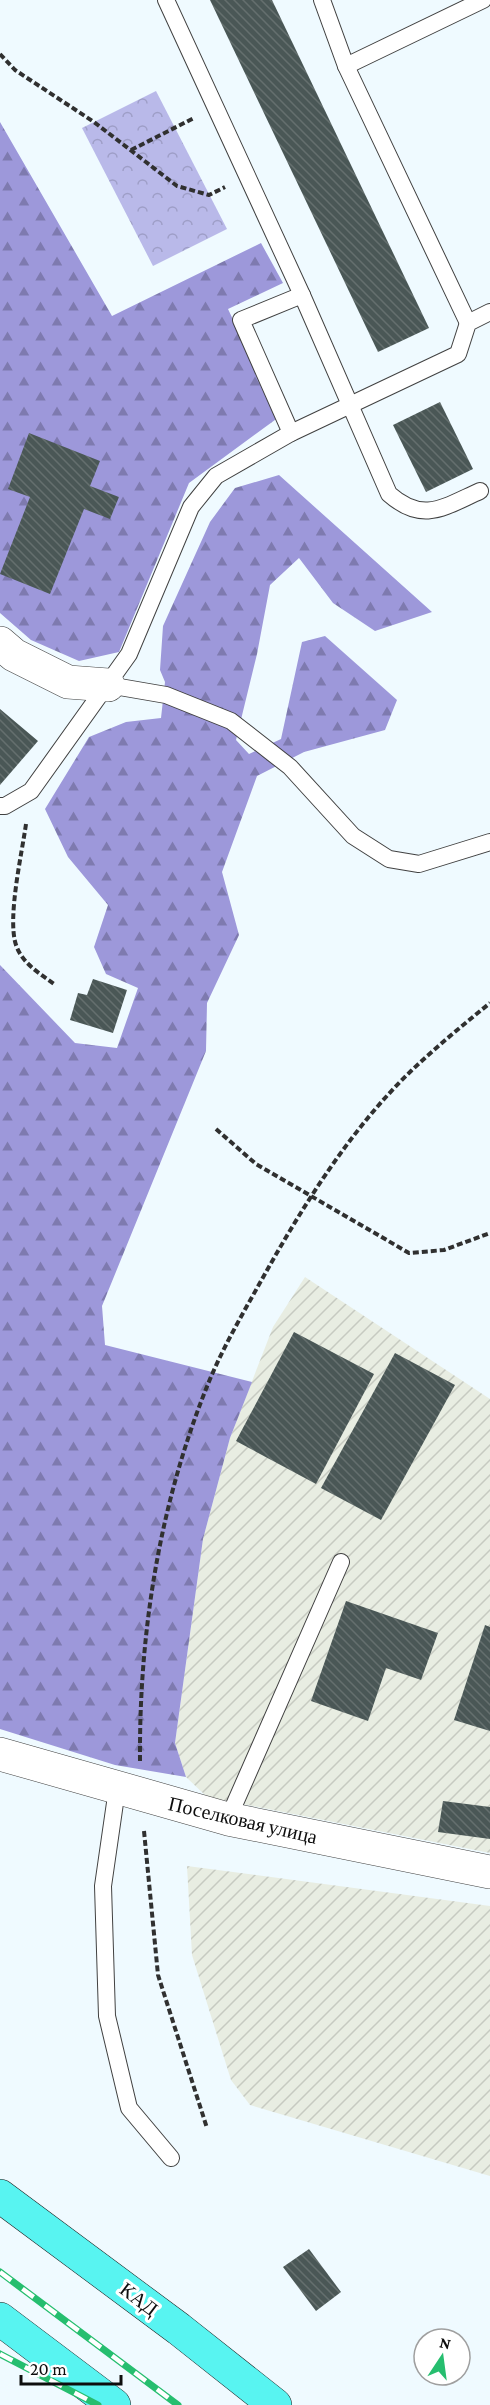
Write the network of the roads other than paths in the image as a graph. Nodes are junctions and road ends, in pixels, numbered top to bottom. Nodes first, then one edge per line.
1 (166, 0) edge
2 (321, 0) edge
3 (483, 0) edge
4 (346, 66) junction
5 (302, 295) junction
6 (490, 312) edge
7 (468, 323) junction
8 (349, 405) junction
9 (291, 433) junction
10 (480, 491) dead end
11 (0, 643) edge
12 (108, 685) junction
13 (0, 806) edge
14 (490, 842) edge
15 (341, 1562) dead end
16 (0, 1754) edge
17 (129, 1792) junction
18 (228, 1819) junction
19 (490, 1872) edge
20 (171, 2158) dead end
21 (0, 2196) edge
22 (0, 2319) edge
23 (114, 2405) edge
24 (275, 2405) edge

1 - 5 lane
2 - 4 lane
3 - 4 lane
4 - 7 lane
5 - 8 lane
5 - 9 lane
6 - 7 lane
7 - 8 lane
8 - 9 lane
8 - 10 lane
9 - 12 lane
11 - 12 street
12 - 13 lane
12 - 14 lane
15 - 18 lane
16 - 17 street, Поселковая улица
17 - 18 street, Поселковая улица
17 - 20 lane
18 - 19 street, Поселковая улица
21 - 24 highway, КАД
22 - 23 highway

